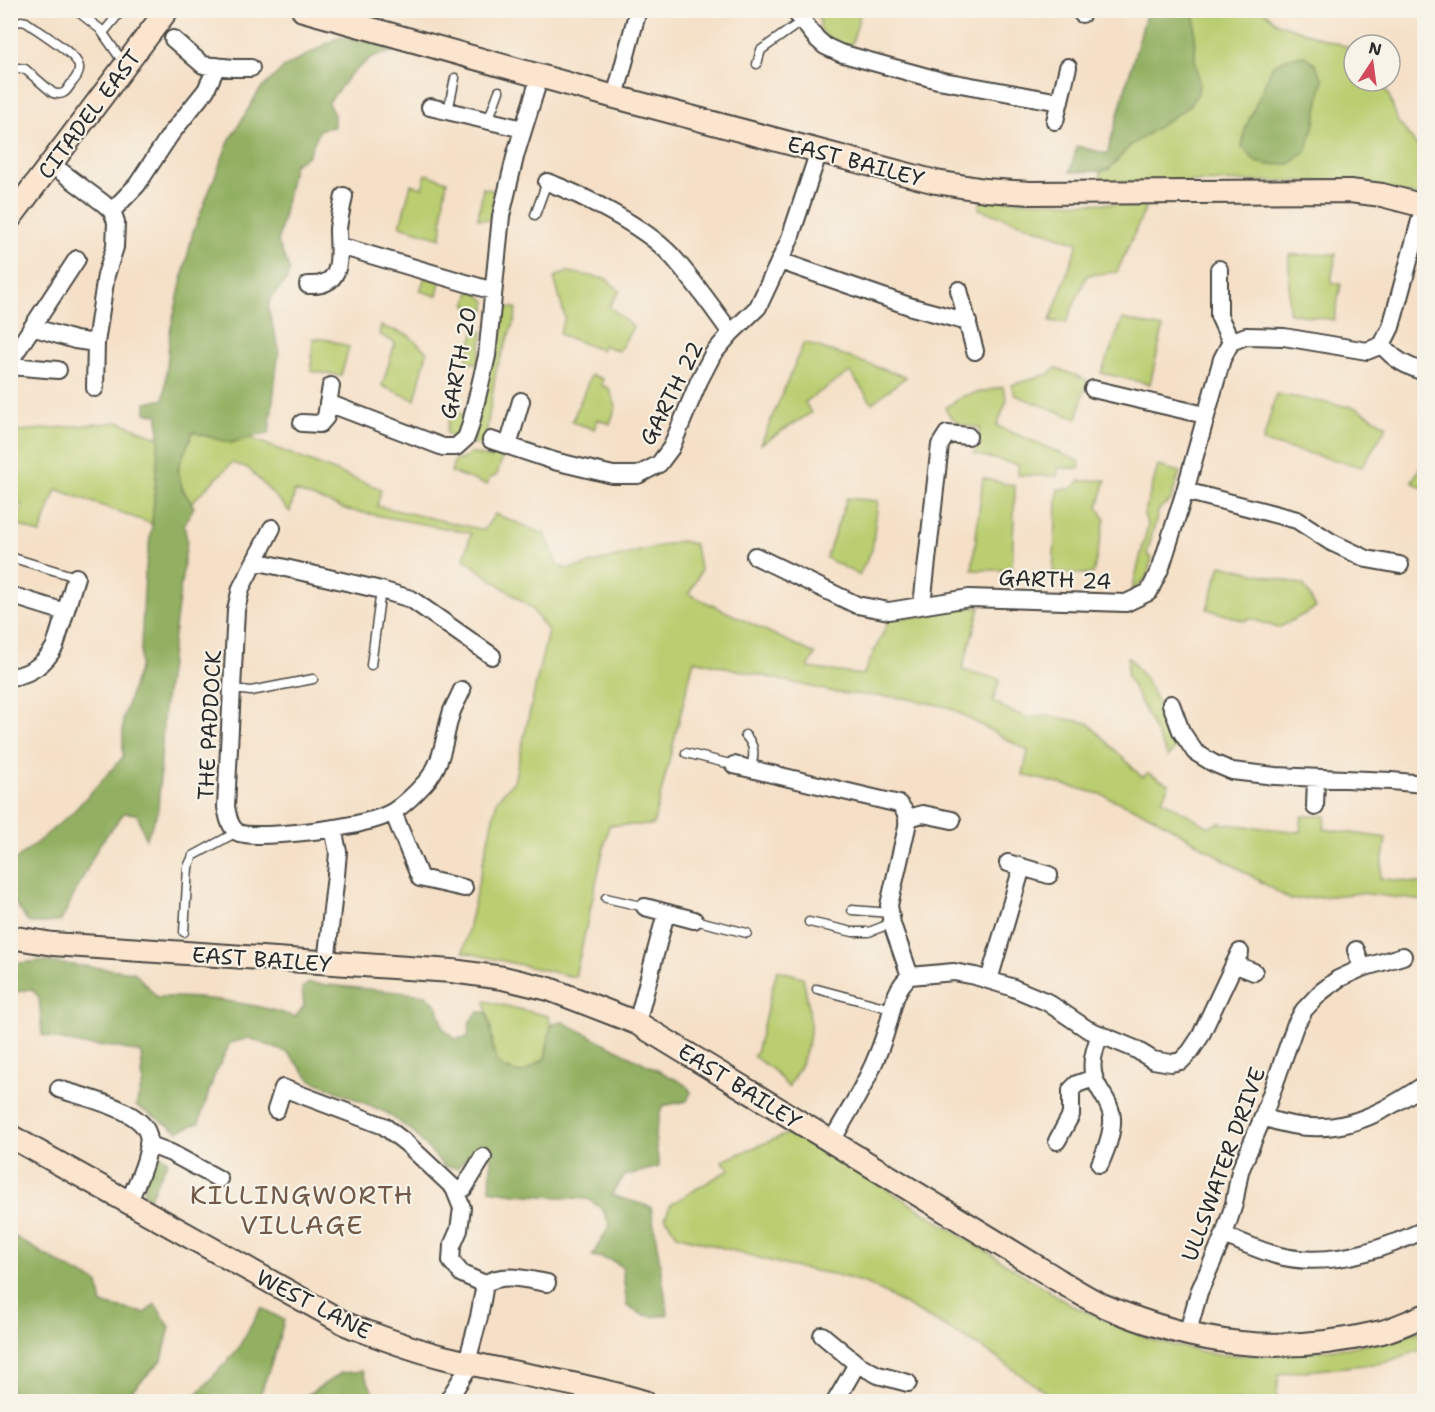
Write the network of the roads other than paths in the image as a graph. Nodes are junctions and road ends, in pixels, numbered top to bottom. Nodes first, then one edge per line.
1 (76, 10) edge
2 (122, 10) edge
3 (167, 10) edge
4 (303, 10) edge
5 (638, 10) edge
6 (798, 16) edge
7 (10, 24) edge
8 (103, 33) junction
9 (174, 39) dead end
10 (757, 64) dead end
11 (125, 65) junction
12 (217, 66) junction
13 (10, 67) edge
14 (1068, 67) dead end
15 (251, 68) dead end
16 (540, 76) junction
17 (455, 78) dead end
18 (499, 91) dead end
19 (615, 97) junction
20 (1060, 102) junction
21 (430, 107) dead end
22 (448, 111) junction
23 (488, 121) junction
24 (1055, 121) dead end
25 (524, 129) junction
26 (819, 151) junction
27 (51, 164) junction
28 (547, 182) joint
29 (344, 196) dead end
30 (1424, 206) edge
31 (112, 212) junction
32 (535, 215) dead end
33 (10, 218) edge
34 (340, 246) junction
35 (77, 259) dead end
36 (780, 261) junction
37 (1219, 269) dead end
38 (308, 285) dead end
39 (959, 290) dead end
40 (493, 291) junction
41 (968, 322) junction
42 (32, 327) junction
43 (731, 333) junction
44 (1232, 342) junction
45 (96, 343) junction
46 (1382, 345) junction
47 (975, 351) dead end
48 (10, 361) edge
49 (10, 366) edge
50 (58, 370) dead end
51 (1425, 372) edge
52 (331, 386) dead end
53 (95, 388) dead end
54 (1093, 389) dead end
55 (521, 400) dead end
56 (328, 403) junction
57 (1205, 415) junction
58 (302, 423) dead end
59 (968, 436) dead end
60 (491, 440) dead end
61 (508, 446) junction
62 (1185, 491) junction
63 (272, 528) dead end
64 (755, 556) dead end
65 (10, 557) edge
66 (255, 561) junction
67 (1400, 565) dead end
68 (76, 577) joint
69 (381, 590) junction
70 (10, 595) edge
71 (922, 605) junction
72 (65, 612) junction
73 (492, 656) dead end
74 (370, 665) dead end
75 (10, 677) edge
76 (313, 679) dead end
77 (232, 689) junction
78 (462, 690) dead end
79 (1171, 704) dead end
80 (745, 735) dead end
81 (686, 753) dead end
82 (734, 765) joint
83 (751, 769) junction
84 (1316, 778) junction
85 (1425, 784) edge
86 (1315, 807) dead end
87 (393, 812) junction
88 (908, 818) junction
89 (952, 820) dead end
90 (333, 828) junction
91 (237, 832) junction
92 (1050, 875) dead end
93 (464, 888) dead end
94 (606, 898) dead end
95 (645, 908) joint
96 (852, 910) dead end
97 (666, 913) junction
98 (891, 918) junction
99 (694, 920) joint
100 (809, 922) dead end
101 (184, 932) dead end
102 (747, 933) dead end
103 (10, 938) edge
104 (1356, 950) dead end
105 (1403, 956) dead end
106 (326, 963) junction
107 (1362, 968) junction
108 (1254, 972) dead end
109 (910, 976) junction
110 (989, 980) junction
111 (817, 989) dead end
112 (892, 1009) junction
113 (637, 1023) junction
114 (1100, 1034) junction
115 (1094, 1078) junction
116 (1425, 1085) edge
117 (59, 1089) dead end
118 (276, 1110) dead end
119 (1263, 1117) junction
120 (10, 1136) edge
121 (1058, 1141) dead end
122 (831, 1142) junction
123 (148, 1144) junction
124 (483, 1157) dead end
125 (1100, 1164) dead end
126 (219, 1179) dead end
127 (457, 1194) junction
128 (128, 1202) junction
129 (1425, 1230) edge
130 (1224, 1235) junction
131 (547, 1283) dead end
132 (485, 1284) junction
133 (1425, 1316) edge
134 (822, 1335) dead end
135 (1187, 1335) junction
136 (469, 1363) junction
137 (857, 1364) junction
138 (908, 1383) dead end
139 (447, 1401) edge
140 (644, 1401) edge
141 (834, 1401) edge

1 - 8 lane
2 - 8 lane
3 - 11 street, CITADEL EAST
4 - 16 street, EAST BAILEY
5 - 19 street
6 - 10 lane
6 - 20 street
7 - 13 lane
8 - 11 lane
9 - 12 street
11 - 27 street, CITADEL EAST
12 - 15 street
12 - 31 street
14 - 20 street
16 - 19 street, EAST BAILEY
16 - 25 street, GARTH 20
17 - 22 lane
18 - 23 lane
19 - 26 street, EAST BAILEY
20 - 24 street
21 - 22 street
22 - 23 street
23 - 25 street
25 - 40 street, GARTH 20
26 - 30 street, EAST BAILEY
26 - 36 street, GARTH 22
27 - 31 street
27 - 33 street, CITADEL EAST
28 - 32 lane
28 - 43 street, GARTH 22
29 - 34 street
30 - 46 street
31 - 45 street
34 - 38 street
34 - 40 street, GARTH 20
35 - 42 street
36 - 41 street
36 - 43 street, GARTH 22
37 - 44 street
39 - 41 street
40 - 56 street, GARTH 20
41 - 47 street
42 - 45 street
42 - 48 street
43 - 61 street, GARTH 22
44 - 46 street
44 - 57 street, GARTH 24
45 - 53 street
46 - 51 street
49 - 50 street
52 - 56 street
54 - 57 street
55 - 61 street
56 - 58 street
57 - 62 street, GARTH 24
59 - 71 street
60 - 61 street, GARTH 22
62 - 67 street
62 - 71 street, GARTH 24
63 - 66 street, THE PADDOCK
64 - 71 street, GARTH 24
65 - 68 lane
66 - 69 street
66 - 77 street, THE PADDOCK
68 - 72 street
69 - 73 street
69 - 74 lane
70 - 72 street
72 - 75 street
76 - 77 lane
77 - 91 street, THE PADDOCK
78 - 87 street
79 - 84 street
80 - 83 lane
81 - 82 lane
82 - 83 street
83 - 88 street
84 - 85 street
84 - 86 street
87 - 90 street
87 - 93 street
88 - 89 street
88 - 98 street
90 - 91 street
90 - 106 street
91 - 101 lane
92 - 110 street
94 - 95 lane
95 - 97 street
96 - 98 lane
97 - 99 street
97 - 113 street
98 - 100 lane
98 - 109 street
99 - 102 lane
103 - 106 street, EAST BAILEY
104 - 107 street
105 - 107 street, ULLSWATER DRIVE
106 - 113 street, EAST BAILEY
107 - 119 street, ULLSWATER DRIVE
108 - 114 street
109 - 110 street
109 - 112 street
110 - 114 street
111 - 112 lane
112 - 122 street
113 - 122 street, EAST BAILEY
114 - 115 street
115 - 121 street
115 - 125 street
116 - 119 street
117 - 123 street
118 - 127 street
119 - 130 street, ULLSWATER DRIVE
120 - 128 street, WEST LANE
122 - 135 street, EAST BAILEY
123 - 126 street
123 - 128 street
124 - 127 street
127 - 132 street
128 - 136 street, WEST LANE
129 - 130 street
130 - 135 street, ULLSWATER DRIVE
131 - 132 street
132 - 136 street
133 - 135 street, EAST BAILEY
134 - 137 street
136 - 139 street
136 - 140 street, WEST LANE
137 - 138 street
137 - 141 street

